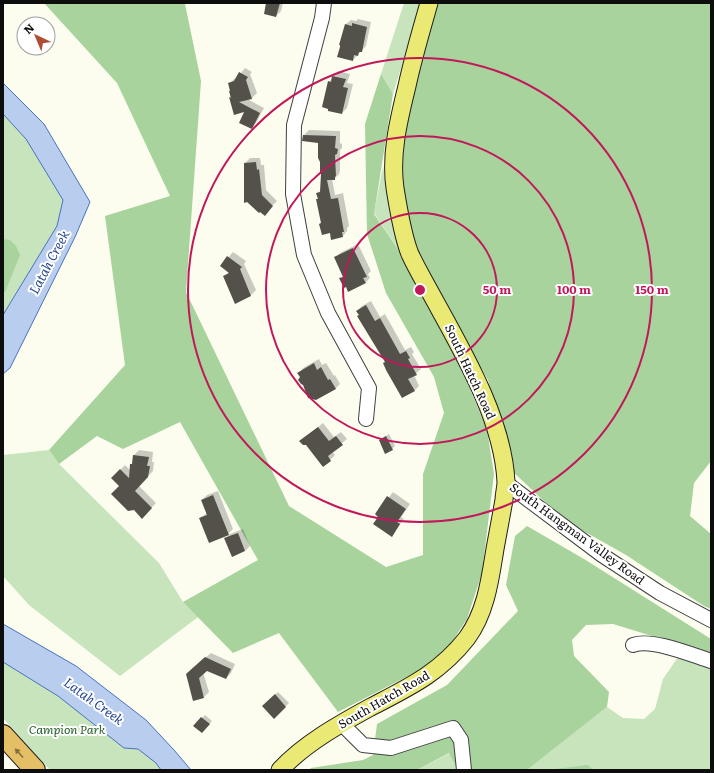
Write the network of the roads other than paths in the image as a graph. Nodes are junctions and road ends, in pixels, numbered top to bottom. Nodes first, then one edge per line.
1 (324, 3) edge
2 (429, 3) edge
3 (366, 419) dead end
4 (506, 483) junction
5 (711, 620) edge
6 (633, 645) dead end
7 (711, 661) edge
8 (342, 724) junction
9 (3, 735) edge
10 (34, 770) edge
11 (280, 770) edge
12 (464, 770) edge

1 - 3 street
2 - 4 main road, South Hatch Road
4 - 5 street, South Hangman Valley Road
4 - 8 main road, South Hatch Road
6 - 7 street
8 - 11 main road, South Hatch Road
8 - 12 street
10 -> 9 highway

